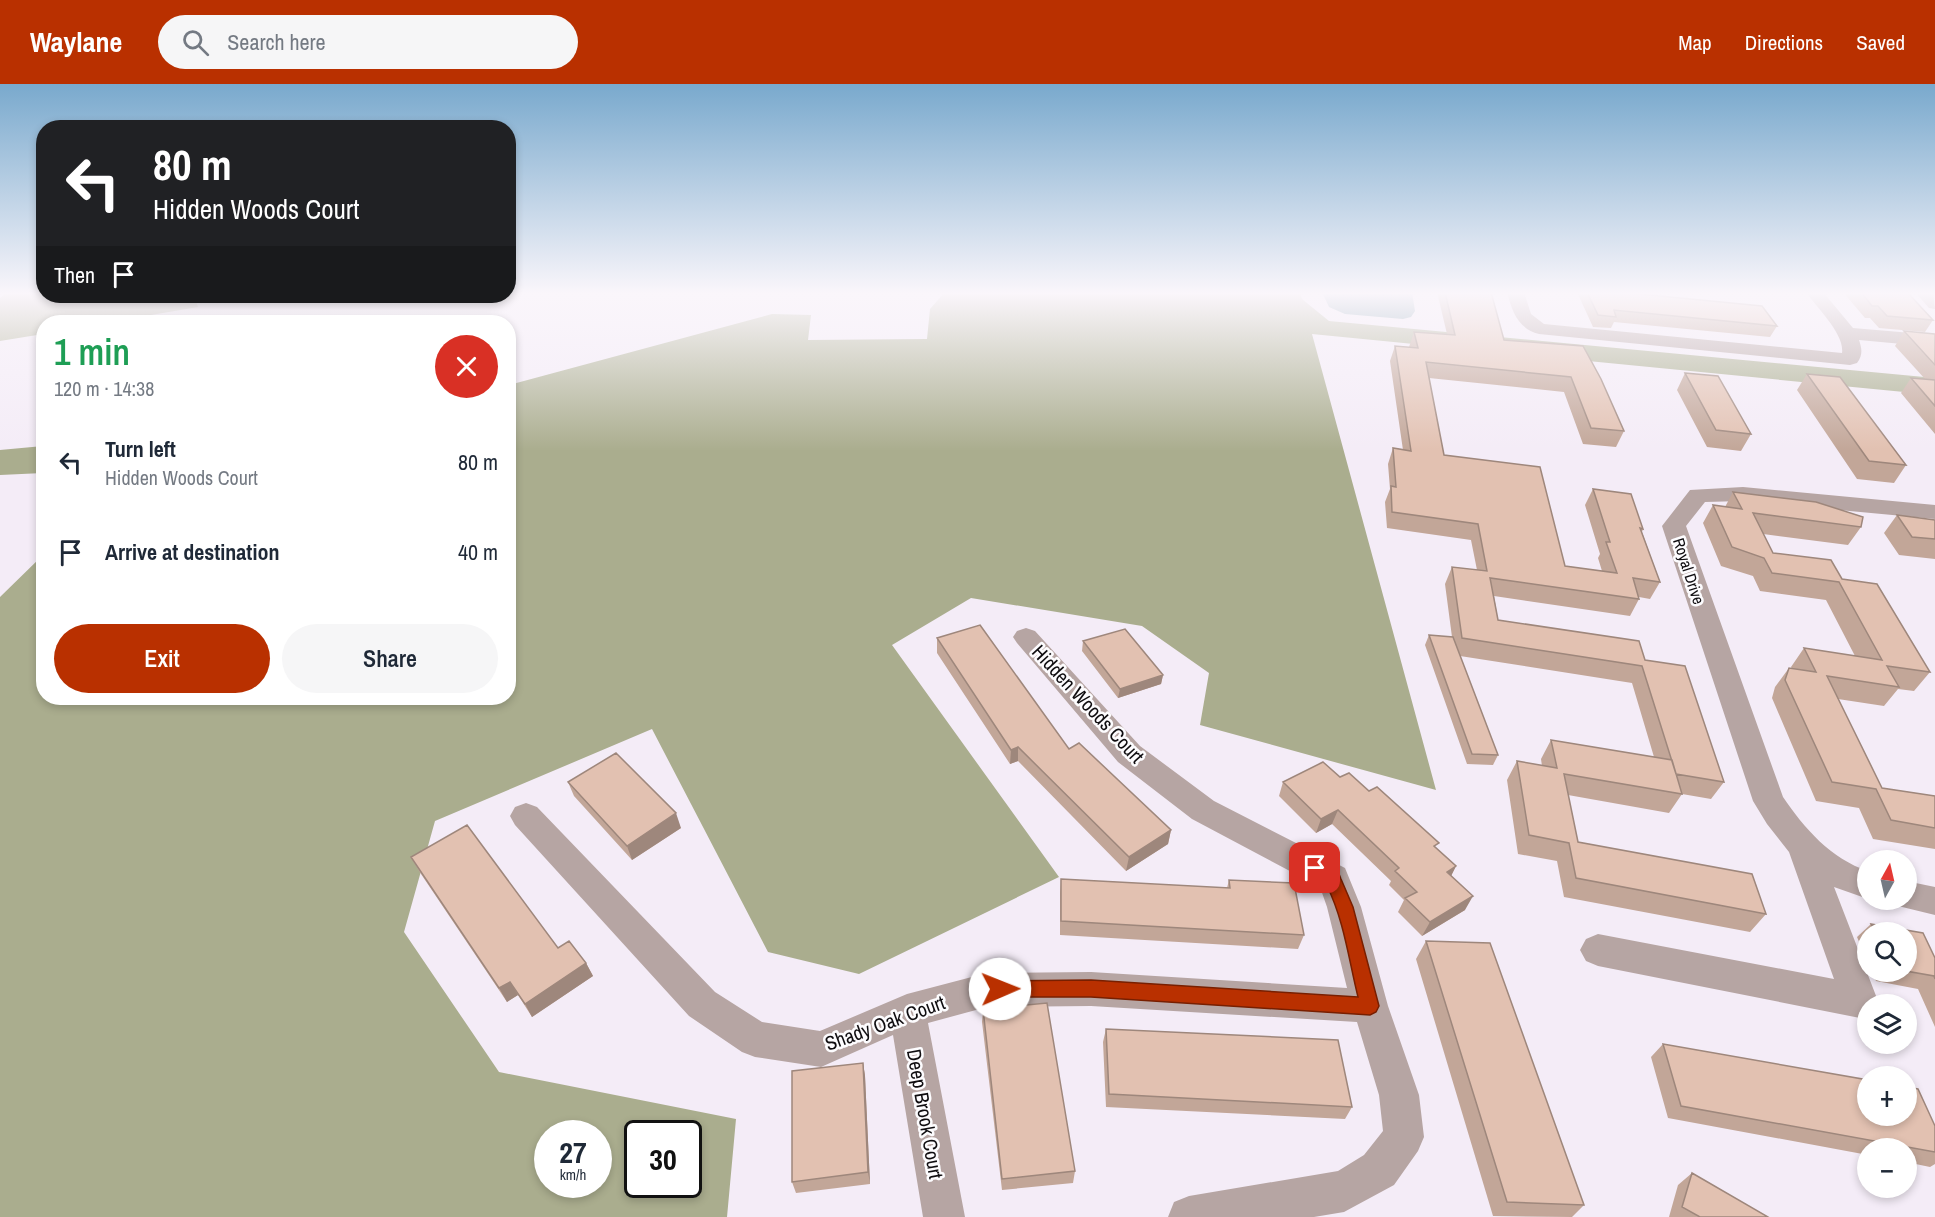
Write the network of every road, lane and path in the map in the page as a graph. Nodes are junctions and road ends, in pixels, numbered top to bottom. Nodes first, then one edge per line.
1 (1704, 345) edge
2 (1852, 345) edge
3 (1935, 512) edge
4 (1026, 637) dead end
5 (526, 816) dead end
6 (1802, 846) junction
7 (1857, 880) edge
8 (1917, 897) edge
9 (1935, 901) edge
10 (1598, 950) dead end
11 (1370, 1006) junction
12 (907, 1011) junction
13 (944, 1217) edge
14 (1189, 1217) edge

1 - 2 street
3 - 6 street, Royal Drive
4 - 11 street, Hidden Woods Court
5 - 12 street, Shady Oak Court
6 - 7 street
6 - 10 street
8 - 9 street
11 - 12 street, Shady Oak Court
11 - 14 street, Hidden Woods Court
12 - 13 street, Deep Brook Court

